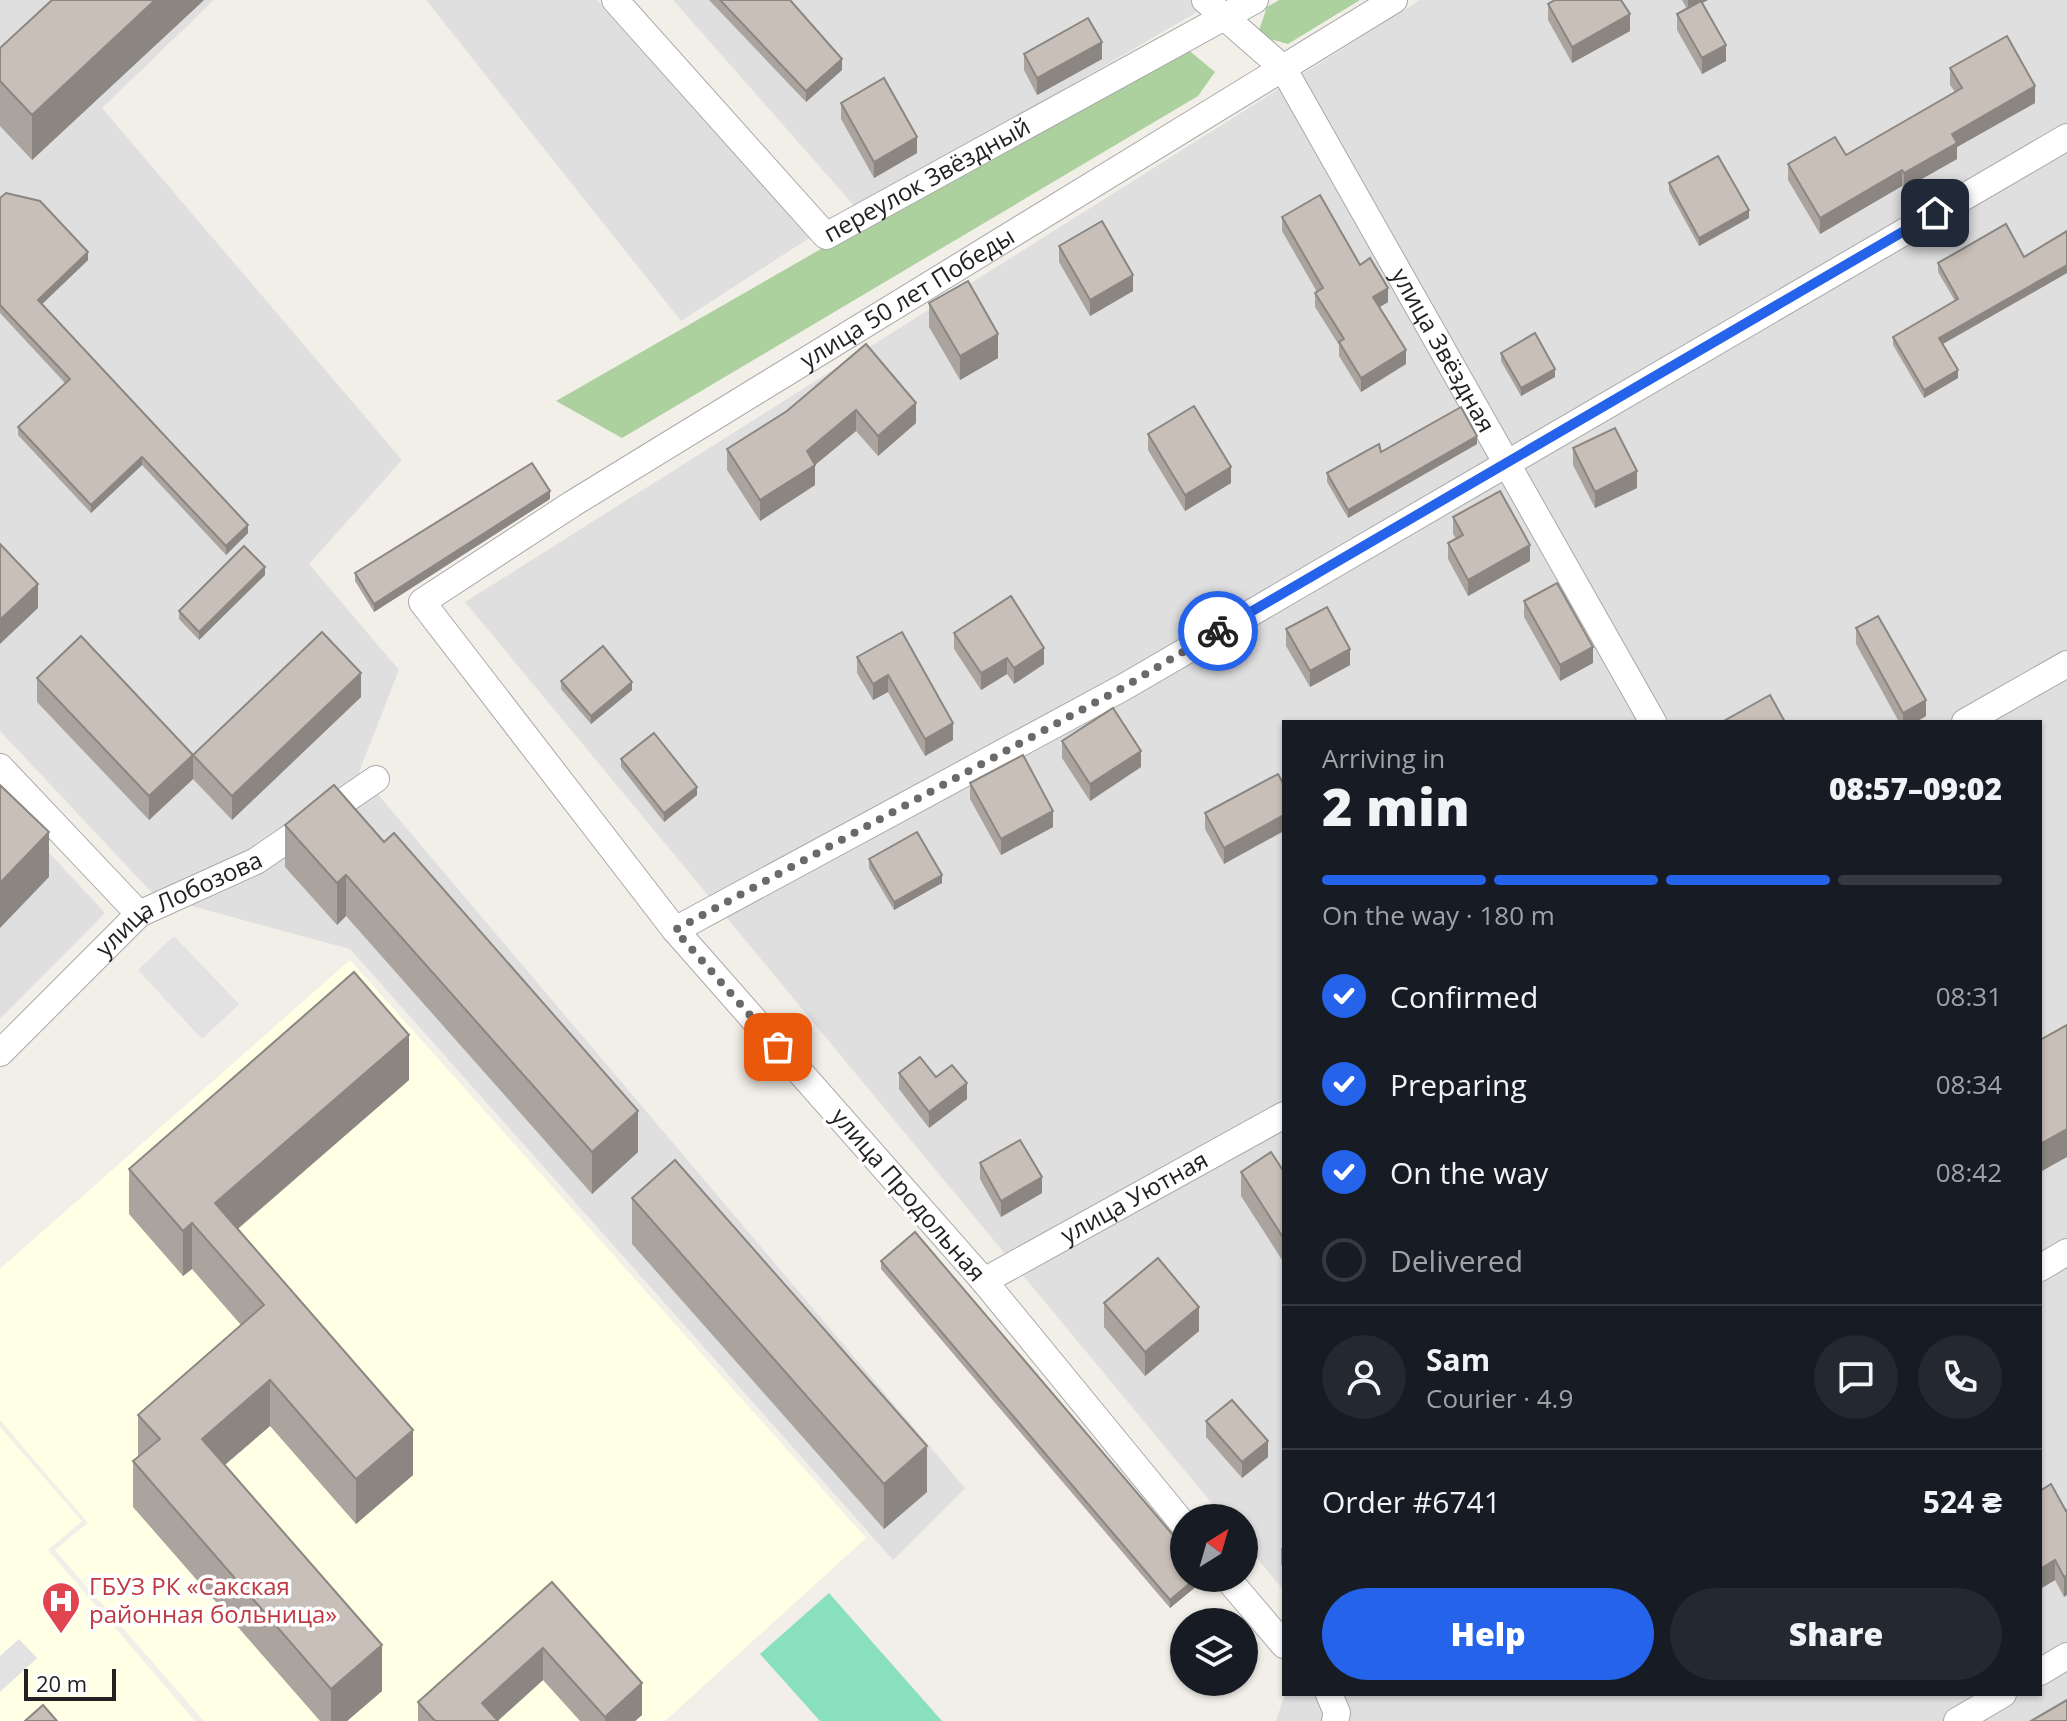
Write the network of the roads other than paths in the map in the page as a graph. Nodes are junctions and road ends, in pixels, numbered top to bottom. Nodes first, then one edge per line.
1 (615, 0) edge
2 (1255, 0) edge
3 (1394, 0) edge
4 (1214, 9) edge
5 (1283, 68) junction
6 (2067, 137) edge
7 (1508, 461) junction
8 (422, 602) joint
9 (2067, 664) edge
10 (1652, 720) edge
11 (1969, 720) edge
12 (0, 767) edge
13 (376, 779) dead end
14 (146, 911) junction
15 (675, 930) junction
16 (0, 1053) edge
17 (1282, 1116) edge
18 (2067, 1252) edge
19 (2042, 1267) edge
20 (984, 1281) junction
21 (1170, 1508) edge
22 (1239, 1592) edge
23 (1282, 1643) edge
24 (2067, 1656) edge
25 (2042, 1671) edge
26 (1330, 1696) edge
27 (2000, 1696) edge
28 (1335, 1721) edge
29 (1957, 1721) edge

1 - 4 street, переулок Звёздный
2 - 4 street
3 - 5 street, улица 50 лет Победы
4 - 5 street, улица Звёздная
5 - 7 street, улица Звёздная
5 - 8 street, улица 50 лет Победы
6 - 7 street
7 - 10 street, улица Звёздная
7 - 15 street
8 - 15 street, улица Продольная
9 - 11 street
12 - 14 street
13 - 14 street, улица Лобозова
14 - 16 street, улица Лобозова
15 - 20 street, улица Продольная
17 - 20 street, улица Уютная
18 - 19 street
20 - 21 street, улица Продольная
22 - 23 street
24 - 25 street
26 - 28 street
27 - 29 street

